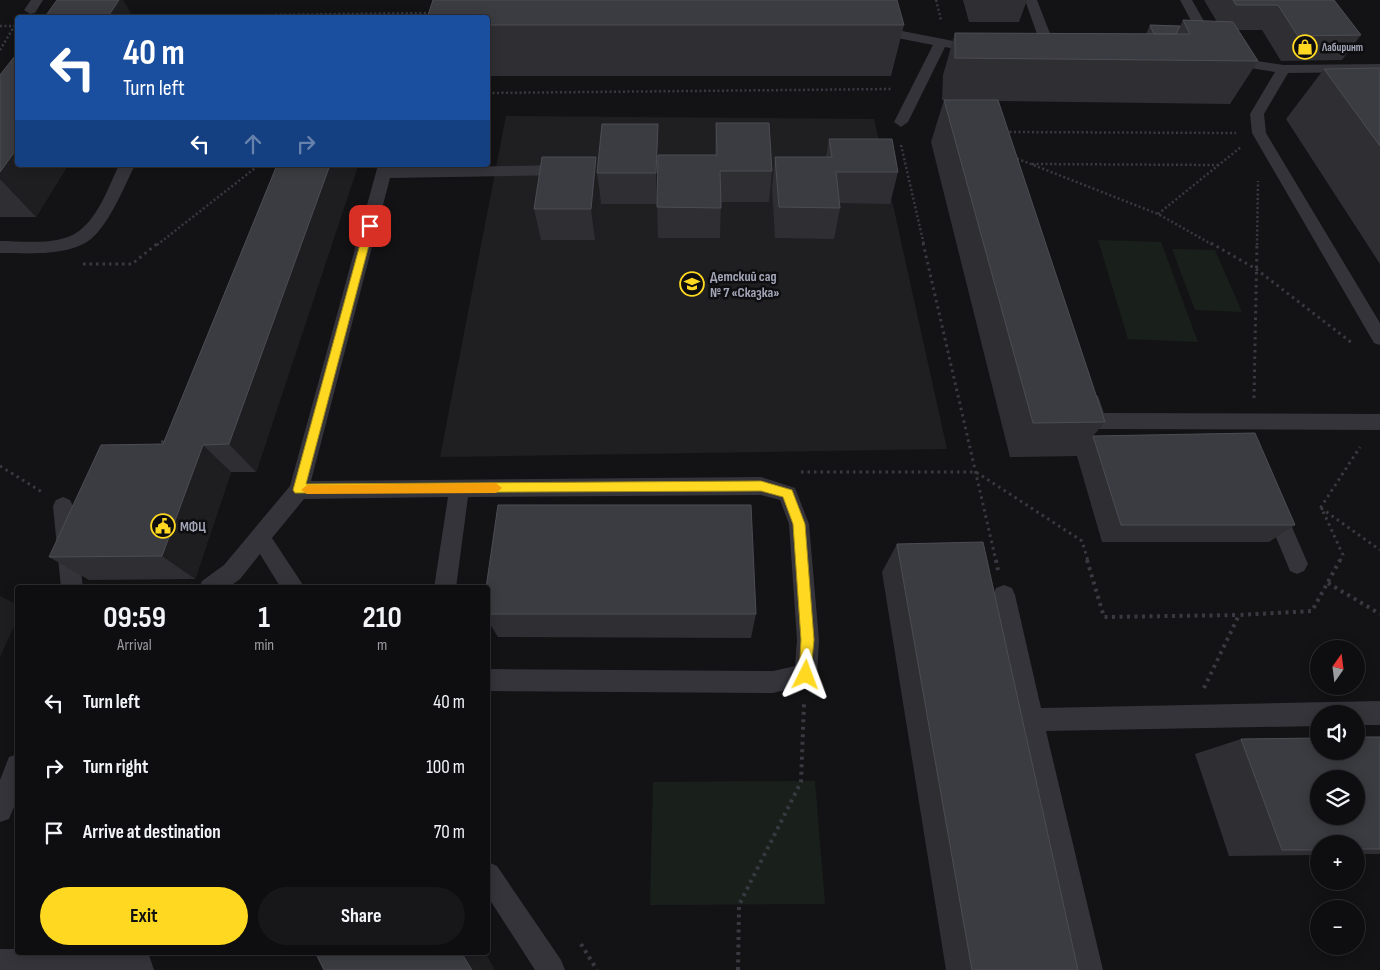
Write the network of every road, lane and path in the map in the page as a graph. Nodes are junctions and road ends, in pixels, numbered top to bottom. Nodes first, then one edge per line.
1 (1031, 0) edge
2 (1186, 0) edge
3 (441, 13) edge
4 (264, 15) edge
5 (15, 25) edge
6 (0, 26) edge
7 (15, 28) edge
8 (864, 32) edge
9 (941, 42) junction
10 (0, 50) edge
11 (996, 52) edge
12 (1033, 53) edge
13 (1284, 69) junction
14 (1377, 71) edge
15 (919, 89) junction
16 (490, 93) edge
17 (901, 122) joint
18 (998, 132) edge
19 (1259, 133) junction
20 (1007, 153) edge
21 (1028, 164) junction
22 (1219, 165) junction
23 (126, 167) edge
24 (257, 167) edge
25 (385, 169) edge
26 (582, 169) edge
27 (1158, 214) junction
28 (0, 247) edge
29 (76, 264) dead end
30 (1256, 269) junction
31 (1380, 338) edge
32 (1357, 347) dead end
33 (1085, 383) edge
34 (1380, 422) edge
35 (1245, 427) junction
36 (175, 433) edge
37 (151, 449) edge
38 (0, 466) edge
39 (797, 472) dead end
40 (976, 472) junction
41 (459, 488) junction
42 (299, 490) junction
43 (1267, 492) edge
44 (63, 506) joint
45 (1321, 507) dead end
46 (260, 537) junction
47 (1380, 550) edge
48 (1297, 564) dead end
49 (1328, 583) dead end
50 (72, 585) edge
51 (214, 585) edge
52 (292, 585) edge
53 (445, 585) edge
54 (1004, 595) joint
55 (1380, 614) edge
56 (1239, 615) dead end
57 (806, 675) junction
58 (490, 680) edge
59 (1365, 713) edge
60 (1380, 713) edge
61 (1310, 714) edge
62 (1032, 720) junction
63 (15, 773) edge
64 (0, 810) edge
65 (490, 878) edge
66 (581, 944) dead end
67 (0, 963) edge
68 (140, 970) edge
69 (551, 970) edge
70 (597, 970) edge
71 (738, 970) edge
72 (1088, 970) edge

1 - 12 lane
2 - 13 lane
3 - 4 path
5 - 6 path
7 - 10 path
8 - 9 lane
9 - 11 lane
9 - 15 lane
13 - 14 lane
13 - 19 lane
15 - 16 path
15 - 17 lane
17 - 40 path
18 - 19 path
19 - 22 path
19 - 30 path
19 - 31 lane
20 - 21 path
21 - 22 path
21 - 27 path
22 - 27 path
23 - 28 lane
24 - 29 path
25 - 26 lane
25 - 42 lane
27 - 30 path
30 - 32 path
30 - 35 path
33 - 35 lane
34 - 35 lane
36 - 37 path
38 - 44 path
39 - 40 path
40 - 54 path
40 - 56 path
41 - 42 lane
41 - 53 lane
41 - 57 lane
42 - 46 lane
43 - 48 lane
44 - 50 lane
45 - 47 path
46 - 51 lane
46 - 52 lane
49 - 55 path
54 - 62 lane
57 - 58 lane
57 - 71 path
59 - 60 lane
61 - 62 lane
62 - 72 lane
63 - 64 lane
65 - 69 lane
66 - 70 path
67 - 68 lane

